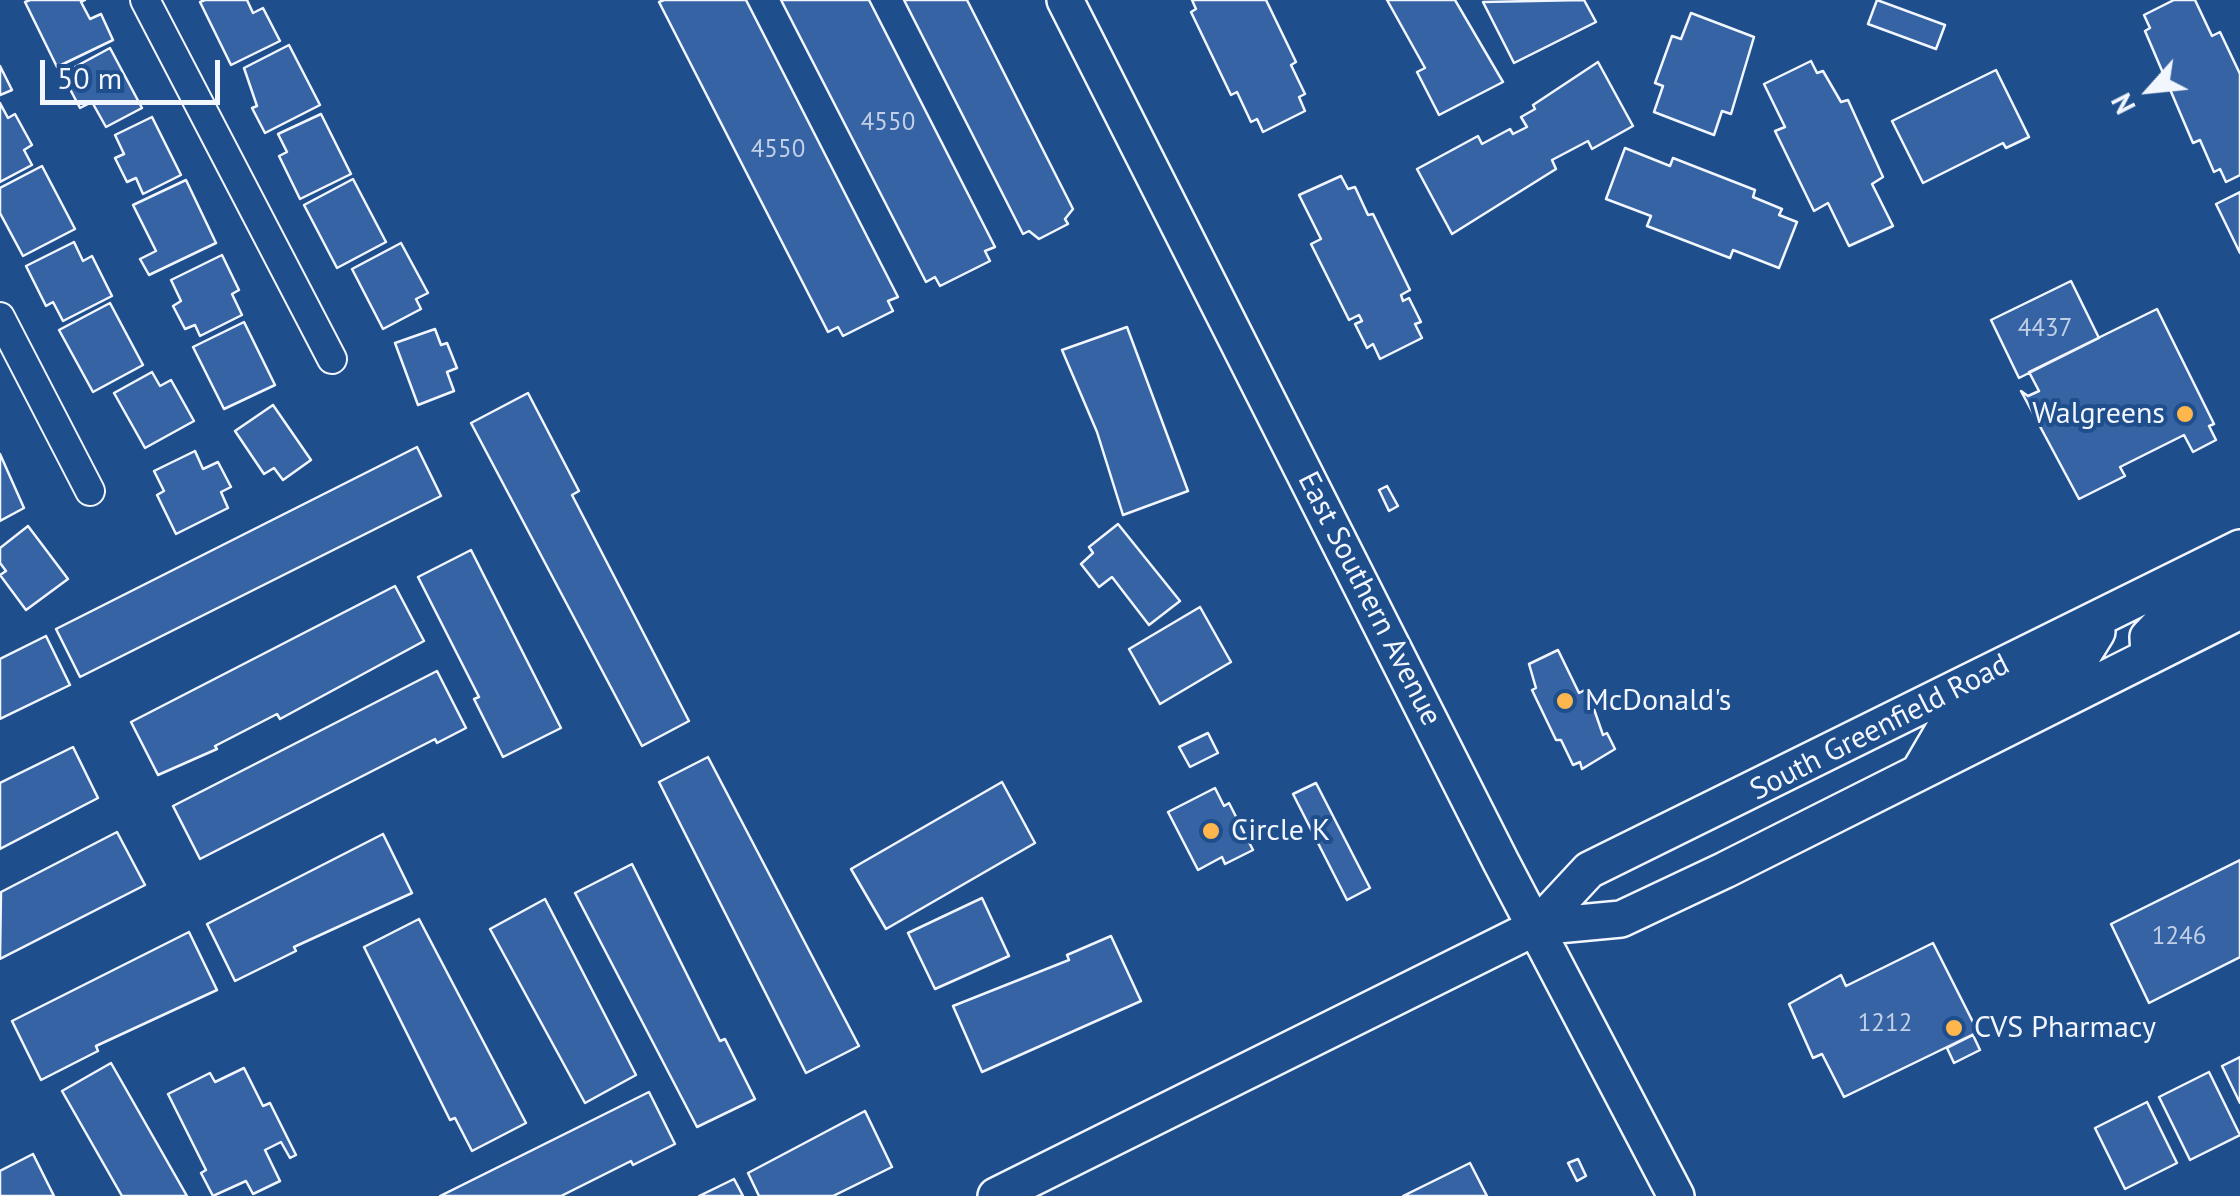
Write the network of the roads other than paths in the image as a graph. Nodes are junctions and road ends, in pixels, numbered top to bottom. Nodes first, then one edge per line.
1 (145, 0) edge
2 (1065, 0) edge
3 (0, 317) edge
4 (332, 359) dead end
5 (90, 491) dead end
6 (2240, 548) edge
7 (2240, 577) edge
8 (2240, 610) edge
9 (2096, 620) junction
10 (2149, 657) junction
11 (1918, 773) junction
12 (1536, 927) junction
13 (996, 1196) edge
14 (1676, 1196) edge

1 - 4 street
2 - 12 main road, East Southern Avenue
3 - 5 street
6 - 9 main road, South Greenfield Road
7 - 10 main road
8 - 10 main road, South Greenfield Road
9 - 11 main road
9 - 12 main road, South Greenfield Road
10 - 11 main road, South Greenfield Road
11 - 12 main road, South Greenfield Road
12 - 13 main road, South Greenfield Road
12 - 14 main road, East Southern Avenue

